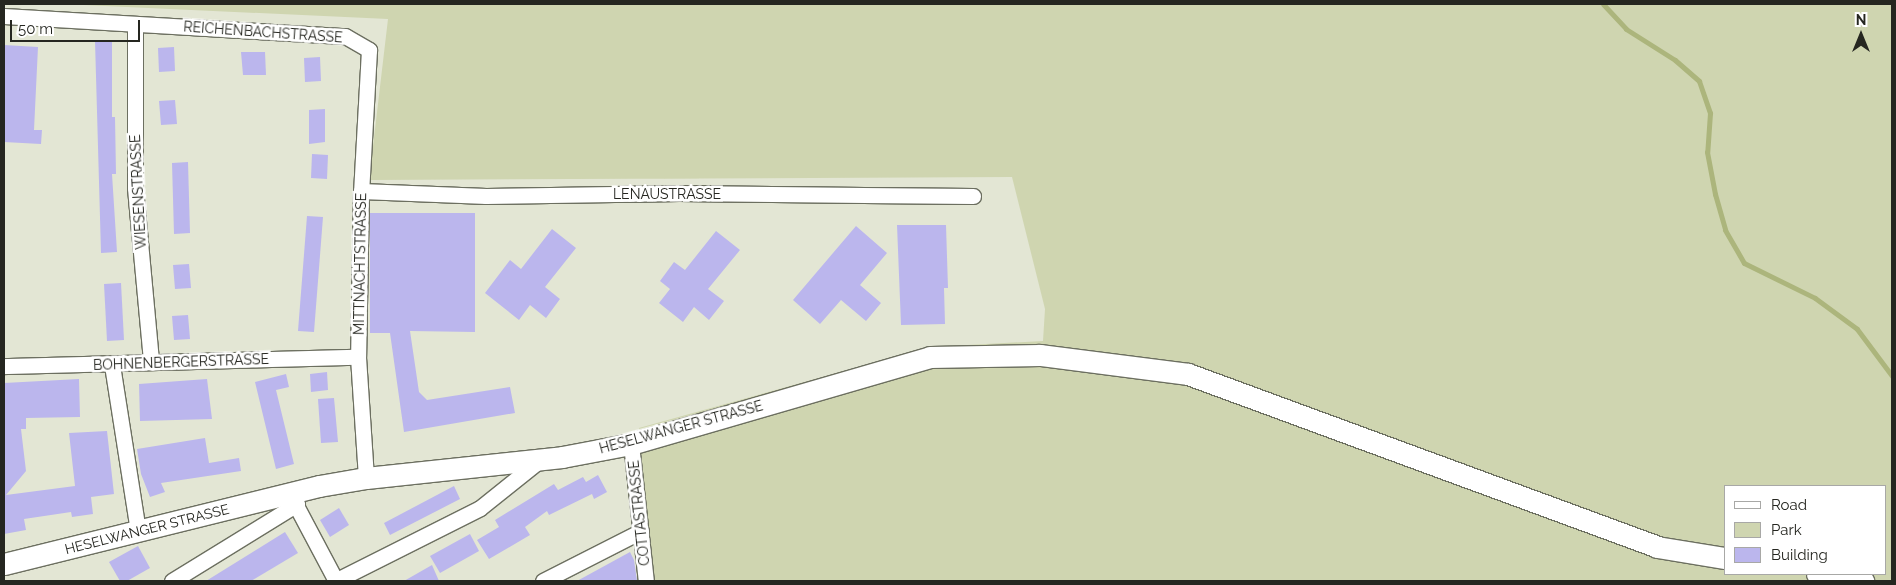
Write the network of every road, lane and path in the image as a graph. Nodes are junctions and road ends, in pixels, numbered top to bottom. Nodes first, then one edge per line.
1 (4, 16) edge
2 (135, 24) junction
3 (369, 50) joint
4 (362, 191) junction
5 (973, 196) dead end
6 (358, 357) junction
7 (152, 361) junction
8 (112, 365) junction
9 (4, 366) edge
10 (631, 444) junction
11 (540, 460) junction
12 (366, 478) junction
13 (293, 499) junction
14 (138, 531) junction
15 (641, 531) junction
16 (1724, 558) edge
17 (4, 564) edge
18 (1824, 575) edge
19 (172, 581) edge
20 (336, 581) edge
21 (543, 581) edge
22 (646, 581) edge
23 (1863, 581) edge

1 - 2 street, REICHENBACHSTRASSE
2 - 3 street, REICHENBACHSTRASSE
2 - 7 street, WIESENSTRASSE
3 - 4 street, MITTNACHTSTRASSE
4 - 5 street, LENAUSTRASSE
4 - 6 street, MITTNACHTSTRASSE
6 - 7 street, BOHNENBERGERSTRASSE
6 - 12 street, MITTNACHTSTRASSE
7 - 8 street, BOHNENBERGERSTRASSE
8 - 9 street, BOHNENBERGERSTRASSE
8 - 14 street
10 - 11 street, HESELWANGER STRASSE
10 - 15 street, COTTASTRASSE
10 - 16 street, HESELWANGER STRASSE
11 - 12 street, HESELWANGER STRASSE
11 - 20 street
12 - 13 street, HESELWANGER STRASSE
13 - 14 street, HESELWANGER STRASSE
13 - 19 street
13 - 20 street
14 - 17 street, HESELWANGER STRASSE
15 - 21 street
15 - 22 street, COTTASTRASSE
18 - 23 street

